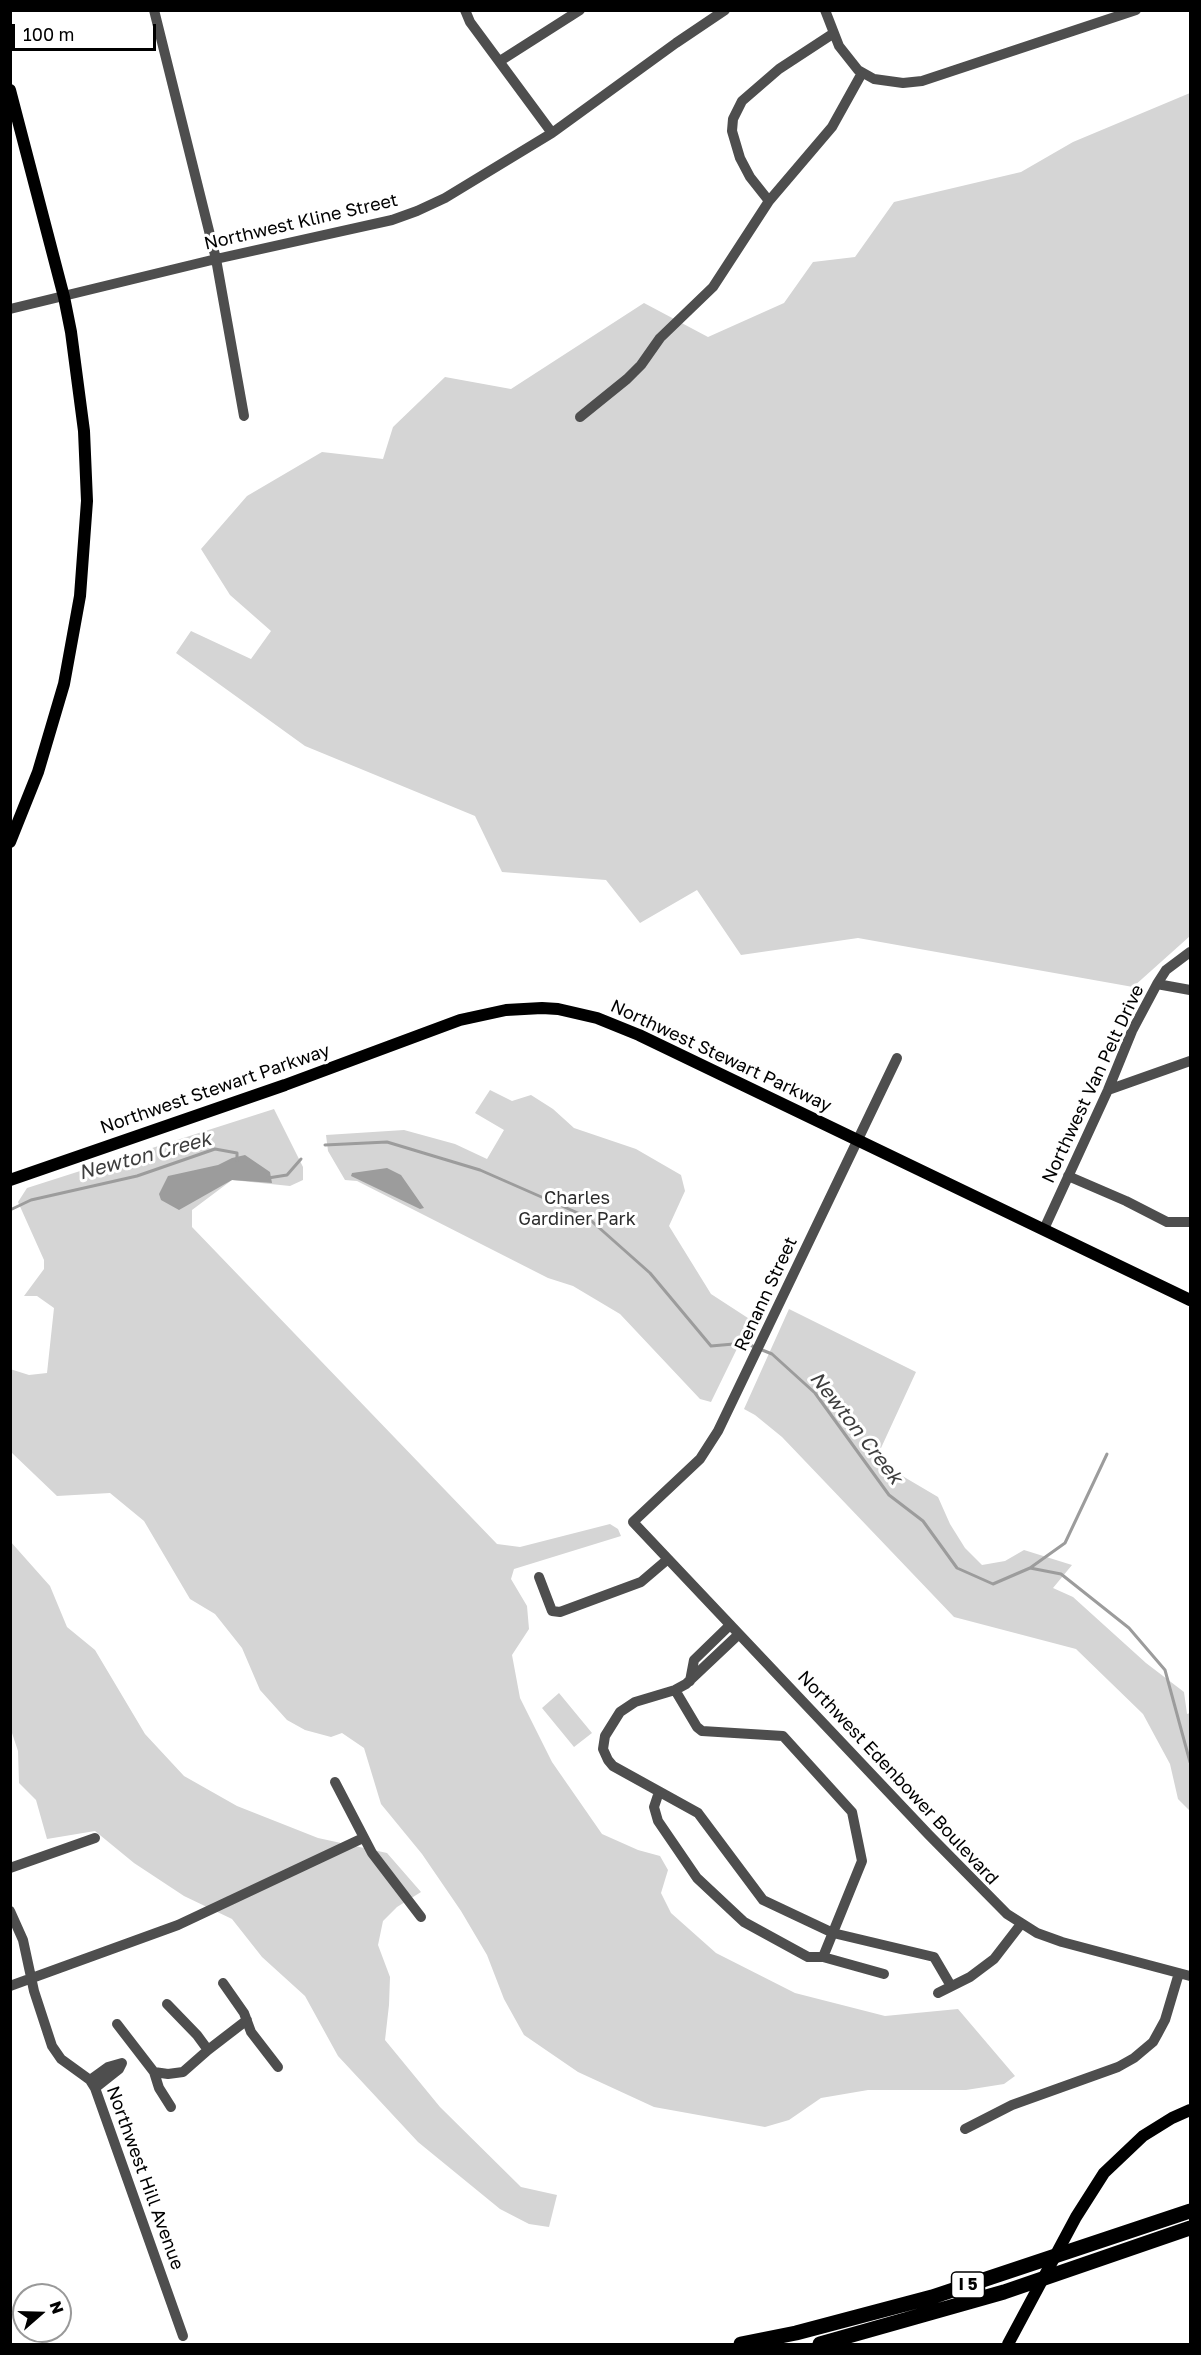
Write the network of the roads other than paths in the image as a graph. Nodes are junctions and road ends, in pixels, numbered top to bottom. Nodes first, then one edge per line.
1 (154, 10) edge
2 (465, 10) edge
3 (580, 10) edge
4 (725, 10) edge
5 (825, 10) edge
6 (1136, 10) edge
7 (834, 33) junction
8 (500, 61) junction
9 (862, 73) junction
10 (10, 90) edge
11 (552, 133) junction
12 (769, 201) junction
13 (216, 259) junction
14 (64, 297) junction
15 (10, 309) edge
16 (244, 416) dead end
17 (580, 417) dead end
18 (10, 842) edge
19 (1191, 952) edge
20 (1157, 984) junction
21 (1191, 990) edge
22 (897, 1058) dead end
23 (1191, 1061) edge
24 (1108, 1090) junction
25 (856, 1140) junction
26 (1068, 1176) junction
27 (10, 1180) edge
28 (1191, 1222) edge
29 (1044, 1229) junction
30 (1191, 1300) edge
31 (633, 1522) joint
32 (668, 1559) junction
33 (539, 1577) dead end
34 (730, 1625) junction
35 (739, 1634) junction
36 (690, 1681) junction
37 (675, 1690) junction
38 (334, 1782) dead end
39 (659, 1792) junction
40 (95, 1838) dead end
41 (363, 1838) junction
42 (10, 1868) edge
43 (10, 1911) edge
44 (421, 1917) dead end
45 (1021, 1924) junction
46 (833, 1933) junction
47 (823, 1957) junction
48 (884, 1974) dead end
49 (1185, 1975) edge
50 (31, 1979) junction
51 (223, 1983) dead end
52 (10, 1986) edge
53 (951, 1986) junction
54 (938, 1993) dead end
55 (167, 2004) dead end
56 (248, 2020) junction
57 (117, 2024) dead end
58 (208, 2050) junction
59 (142, 2056) junction
60 (278, 2067) dead end
61 (154, 2072) junction
62 (93, 2084) junction
63 (171, 2107) dead end
64 (1191, 2110) edge
65 (965, 2129) dead end
66 (1191, 2211) edge
67 (1191, 2228) edge
68 (183, 2336) dead end
69 (741, 2344) edge
70 (820, 2344) edge
71 (1008, 2344) edge

1 - 13 street
2 - 8 street
3 - 8 street
4 - 11 street, Northwest Kline Street
5 - 7 street
6 - 9 street
7 - 9 street
7 - 12 street
8 - 11 street
9 - 12 street
10 - 14 main road
11 - 13 street, Northwest Kline Street
12 - 17 street
13 - 14 street, Northwest Kline Street
13 - 16 street
14 - 15 street, Northwest Kline Street
14 - 18 main road
19 - 20 street
20 - 21 street, Northwest Van Pelt Drive
20 - 24 street, Northwest Van Pelt Drive
22 - 25 street, Renann Street
23 - 24 street
24 - 26 street, Northwest Van Pelt Drive
25 - 27 main road, Northwest Stewart Parkway
25 - 29 main road, Northwest Stewart Parkway
25 - 31 street, Renann Street
26 - 28 street
26 - 29 street, Northwest Van Pelt Drive
29 - 30 main road, Northwest Stewart Parkway
31 - 32 street, Northwest Edenbower Boulevard
32 - 33 street
32 - 34 street, Northwest Edenbower Boulevard
34 - 35 street, Northwest Edenbower Boulevard
34 - 36 street
35 - 36 street
35 - 45 street, Northwest Edenbower Boulevard
36 - 37 street
37 - 39 street
37 - 46 street
38 - 41 street
39 - 46 street
39 - 47 street
40 - 42 street
41 - 44 street
41 - 50 street
43 - 50 street, Northwest Hill Avenue
45 - 49 street, Northwest Edenbower Boulevard
45 - 53 street
46 - 47 street
46 - 53 street
47 - 48 street
49 - 65 street
50 - 52 street
50 - 62 street, Northwest Hill Avenue
51 - 56 street
53 - 54 street
55 - 58 street
56 - 58 street
56 - 60 street
57 - 59 street
58 - 61 street
59 - 61 street
59 - 62 street
61 - 63 street
62 - 68 street, Northwest Hill Avenue
64 - 71 main road
66 - 69 highway, I 5
67 - 70 highway, I 5

